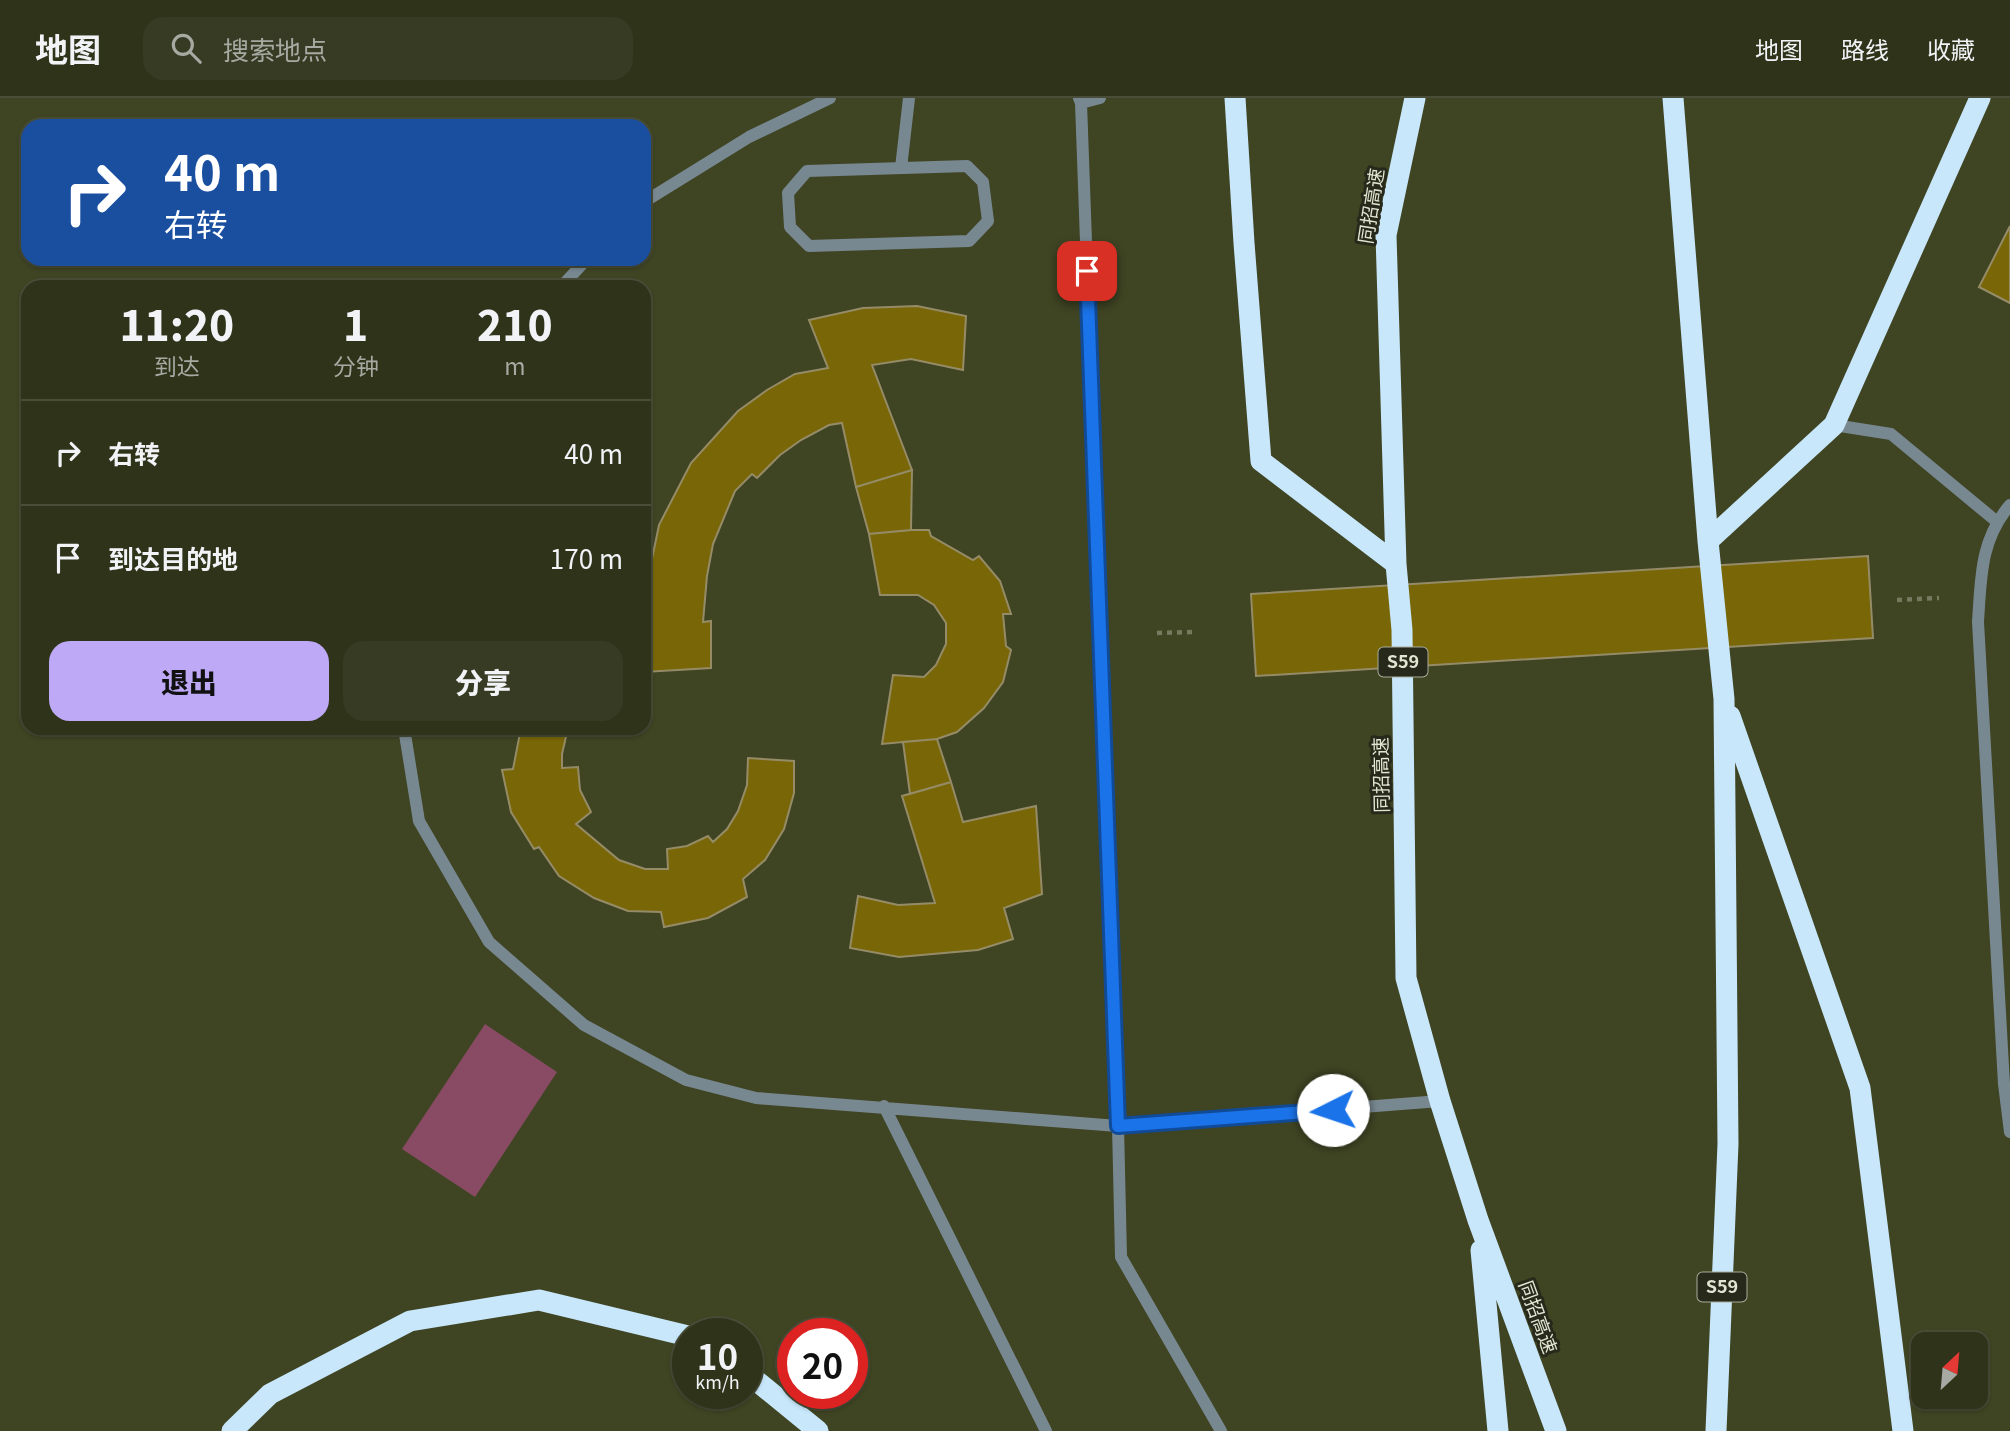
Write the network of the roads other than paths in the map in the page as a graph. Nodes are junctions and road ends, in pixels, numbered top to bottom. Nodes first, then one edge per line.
1 (830, 98) edge
2 (909, 98) edge
3 (1100, 98) edge
4 (1235, 98) edge
5 (1415, 98) edge
6 (1672, 98) edge
7 (1980, 98) edge
8 (1080, 100) edge
9 (901, 168) junction
10 (651, 198) edge
11 (580, 266) edge
12 (568, 280) edge
13 (1835, 425) junction
14 (2010, 505) edge
15 (1996, 521) junction
16 (1708, 541) junction
17 (1396, 564) junction
18 (1724, 699) junction
19 (405, 735) edge
20 (1440, 1101) junction
21 (884, 1106) junction
22 (1118, 1126) junction
23 (2010, 1132) edge
24 (1478, 1220) junction
25 (672, 1332) edge
26 (763, 1386) edge
27 (232, 1431) edge
28 (818, 1431) edge
29 (1046, 1431) edge
30 (1221, 1431) edge
31 (1498, 1431) edge
32 (1556, 1431) edge
33 (1716, 1431) edge
34 (1903, 1431) edge

1 - 10 lane
2 - 9 lane
3 - 8 lane
4 - 17 highway
5 - 17 highway, 同招高速 / S59
6 - 16 highway, S59
7 - 13 highway
8 - 22 lane
9 - 9 lane
11 - 12 lane
13 - 15 lane
13 - 16 highway
14 - 15 lane
15 - 23 lane
16 - 18 highway, S59
17 - 20 highway, 同招高速 / S59
18 - 33 highway, S59
18 - 34 highway
19 - 21 lane
20 - 22 lane
20 - 24 highway, 同招高速 / S59
21 - 22 lane
21 - 29 lane
22 - 30 lane
24 - 31 highway
24 - 32 highway, 同招高速 / S59
25 - 27 highway
26 - 28 highway

